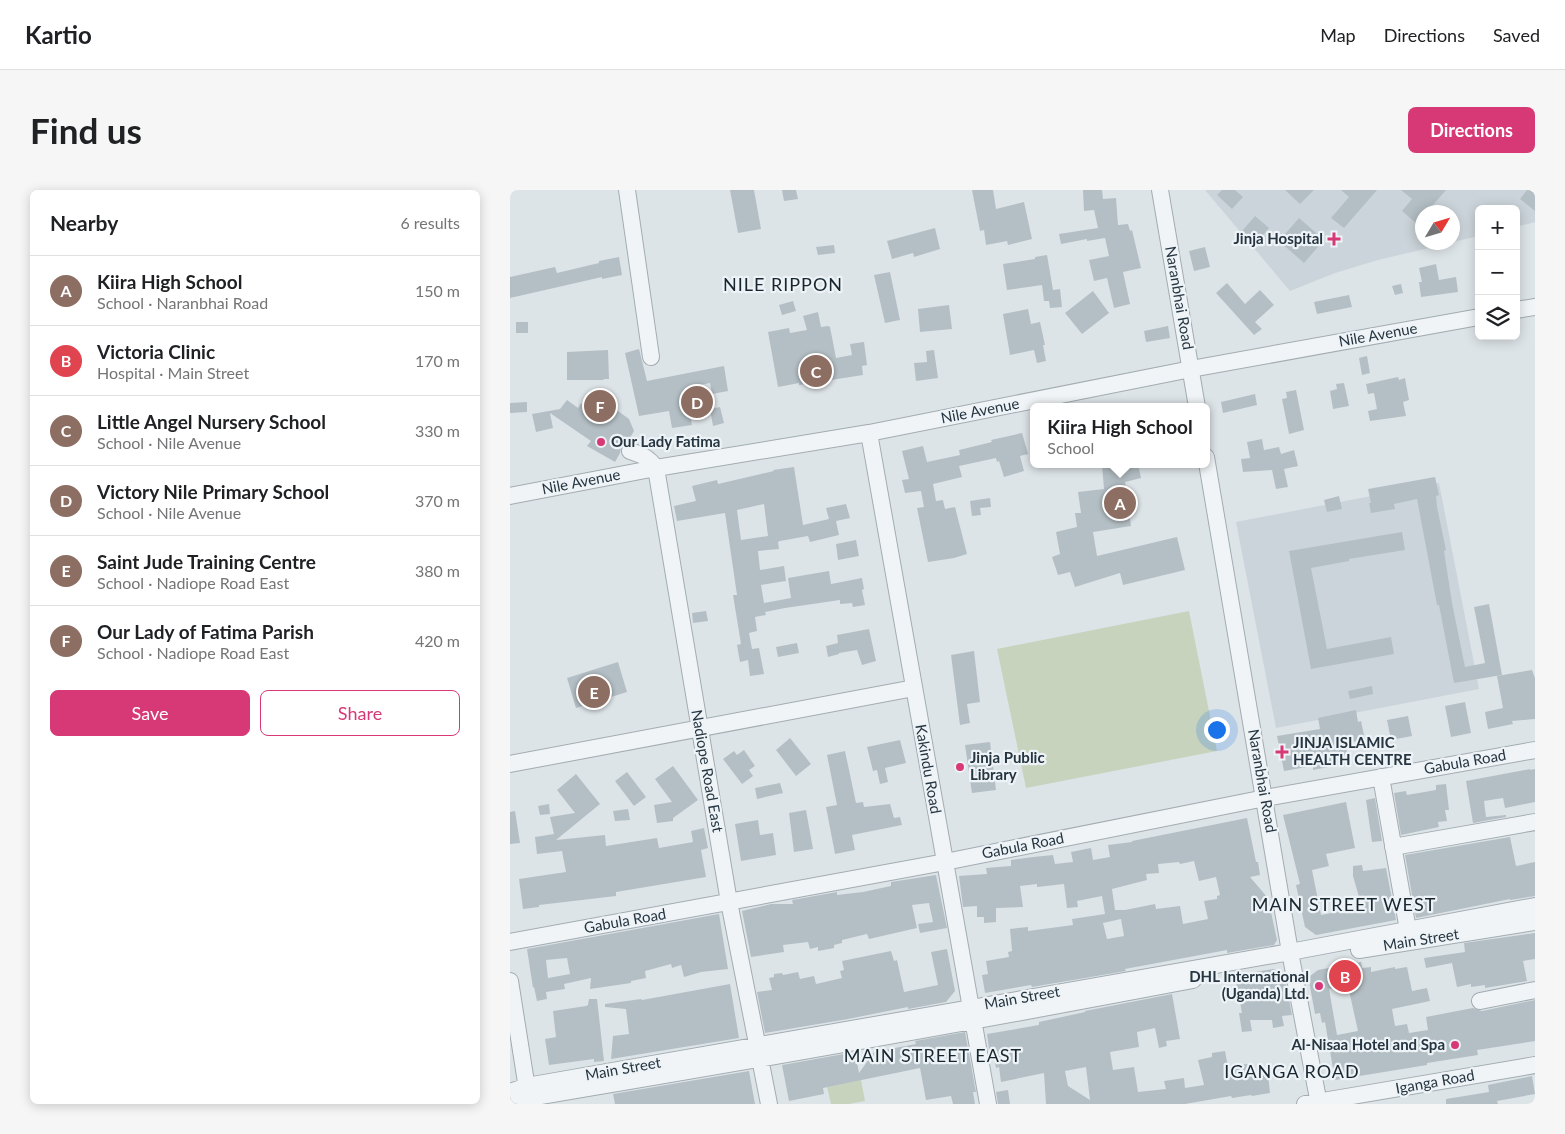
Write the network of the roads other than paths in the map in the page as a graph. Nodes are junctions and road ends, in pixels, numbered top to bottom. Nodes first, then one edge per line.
1 (627, 190) edge
2 (1160, 190) edge
3 (1535, 307) edge
4 (1520, 309) edge
5 (1475, 318) edge
6 (651, 357) dead end
7 (1191, 369) junction
8 (1197, 403) edge
9 (869, 433) junction
10 (630, 451) dead end
11 (656, 468) junction
12 (1208, 468) edge
13 (510, 496) edge
14 (914, 688) junction
15 (699, 728) junction
16 (1535, 750) edge
17 (510, 764) edge
18 (1381, 777) junction
19 (1265, 798) junction
20 (1535, 822) edge
21 (1393, 847) junction
22 (945, 862) junction
23 (729, 902) junction
24 (1535, 906) edge
25 (1535, 922) edge
26 (1408, 930) junction
27 (510, 942) edge
28 (1291, 956) junction
29 (510, 981) edge
30 (1535, 990) edge
31 (1480, 1001) dead end
32 (972, 1014) junction
33 (759, 1053) junction
34 (1535, 1064) edge
35 (510, 1094) edge
36 (529, 1096) edge
37 (1314, 1103) edge
38 (769, 1104) edge
39 (988, 1104) edge

1 - 6 street
2 - 7 street, Naranbhai Road
3 - 4 street
5 - 7 street, Nile Avenue
7 - 8 street, Naranbhai Road
7 - 9 street, Nile Avenue
9 - 11 street, Nile Avenue
9 - 14 street, Kakindu Road
10 - 11 street
11 - 13 street, Nile Avenue
11 - 15 street, Nadiope Road East
12 - 19 street, Naranbhai Road
14 - 15 street
14 - 22 street, Kakindu Road
15 - 17 street
15 - 23 street, Nadiope Road East
16 - 18 street, Gabula Road
18 - 19 street, Gabula Road
18 - 21 street
19 - 22 street, Gabula Road
19 - 28 street, Naranbhai Road
20 - 21 street
21 - 26 street
22 - 23 street, Gabula Road
22 - 32 street, Kakindu Road
23 - 27 street, Gabula Road
23 - 33 street, Nadiope Road East
24 - 26 street, Main Street
25 - 28 street, Main Street
26 - 28 street, Main Street
28 - 32 street, Main Street
28 - 37 street, Naranbhai Road
29 - 36 street
30 - 31 street
32 - 33 street, Main Street
32 - 39 street, Kakindu Road
33 - 36 street, Main Street
33 - 38 street, Nadiope Road East
34 - 37 street, Iganga Road
35 - 36 street, Main Street

